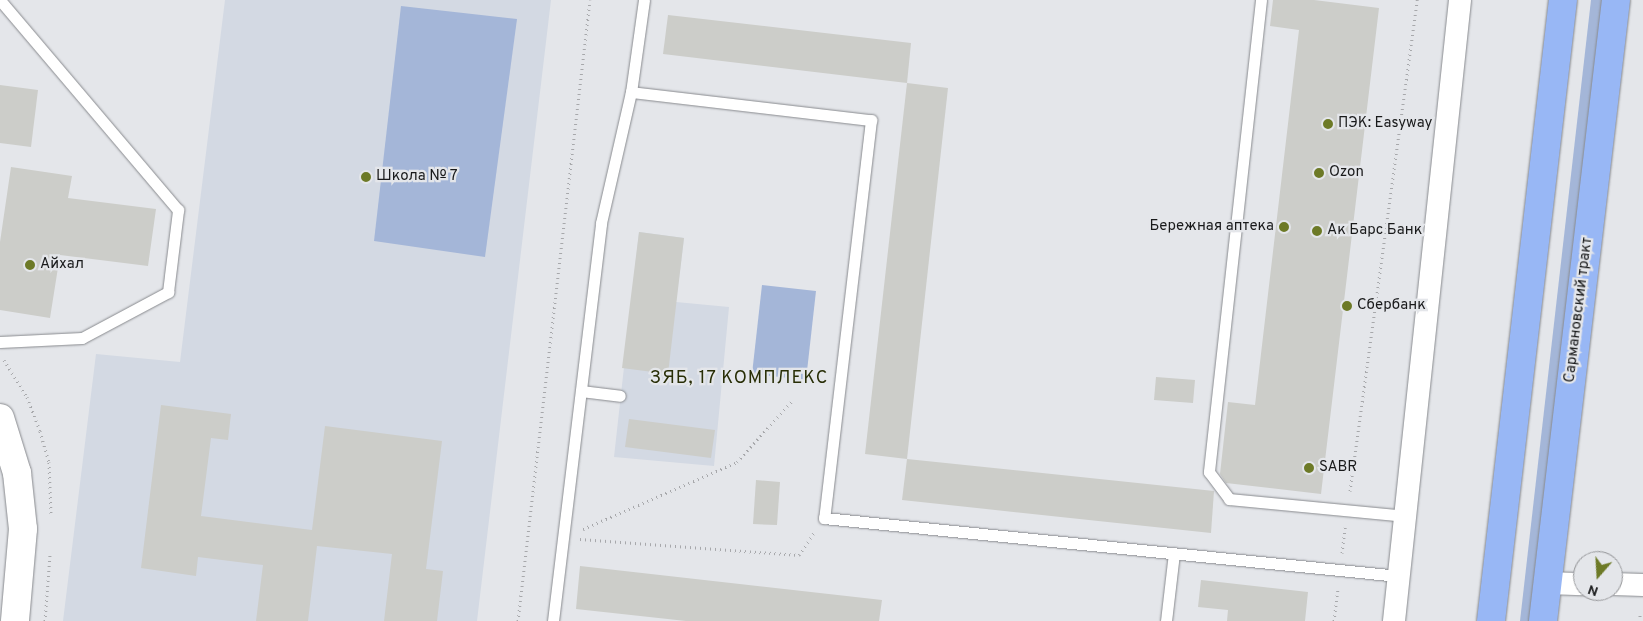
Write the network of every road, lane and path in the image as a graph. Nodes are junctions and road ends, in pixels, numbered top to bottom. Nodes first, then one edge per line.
1 (0, 0) edge
2 (590, 0) edge
3 (644, 0) edge
4 (1261, 0) edge
5 (1417, 0) edge
6 (1460, 0) edge
7 (1563, 0) edge
8 (1616, 0) edge
9 (631, 92) junction
10 (0, 342) edge
11 (581, 391) junction
12 (620, 396) dead end
13 (792, 401) dead end
14 (0, 418) edge
15 (1347, 510) junction
16 (1406, 516) junction
17 (824, 518) junction
18 (563, 537) junction
19 (1174, 553) junction
20 (1340, 570) junction
21 (1399, 576) junction
22 (1547, 582) junction
23 (1573, 583) edge
24 (1623, 584) edge
25 (1643, 585) edge
26 (1640, 615) dead end
27 (15, 621) edge
28 (518, 621) edge
29 (553, 621) edge
30 (1166, 621) edge
31 (1334, 621) edge
32 (1394, 621) edge
33 (1491, 621) edge
34 (1543, 621) edge
35 (1640, 621) edge

1 - 10 lane
2 - 28 path
3 - 9 lane
4 - 15 lane
5 - 15 path
6 - 16 street
7 - 33 main road
8 - 22 main road, Сармановский тракт
9 - 11 lane
9 - 17 lane
11 - 12 lane
11 - 18 lane
13 - 18 path
14 - 27 street
15 - 16 lane
15 - 20 path
16 - 21 street
17 - 18 path
17 - 19 lane
18 - 29 lane
19 - 20 lane
19 - 30 lane
20 - 21 lane
20 - 31 path
21 - 32 street
22 - 23 street
22 - 34 main road, Сармановский тракт
24 - 25 street
26 - 35 path

